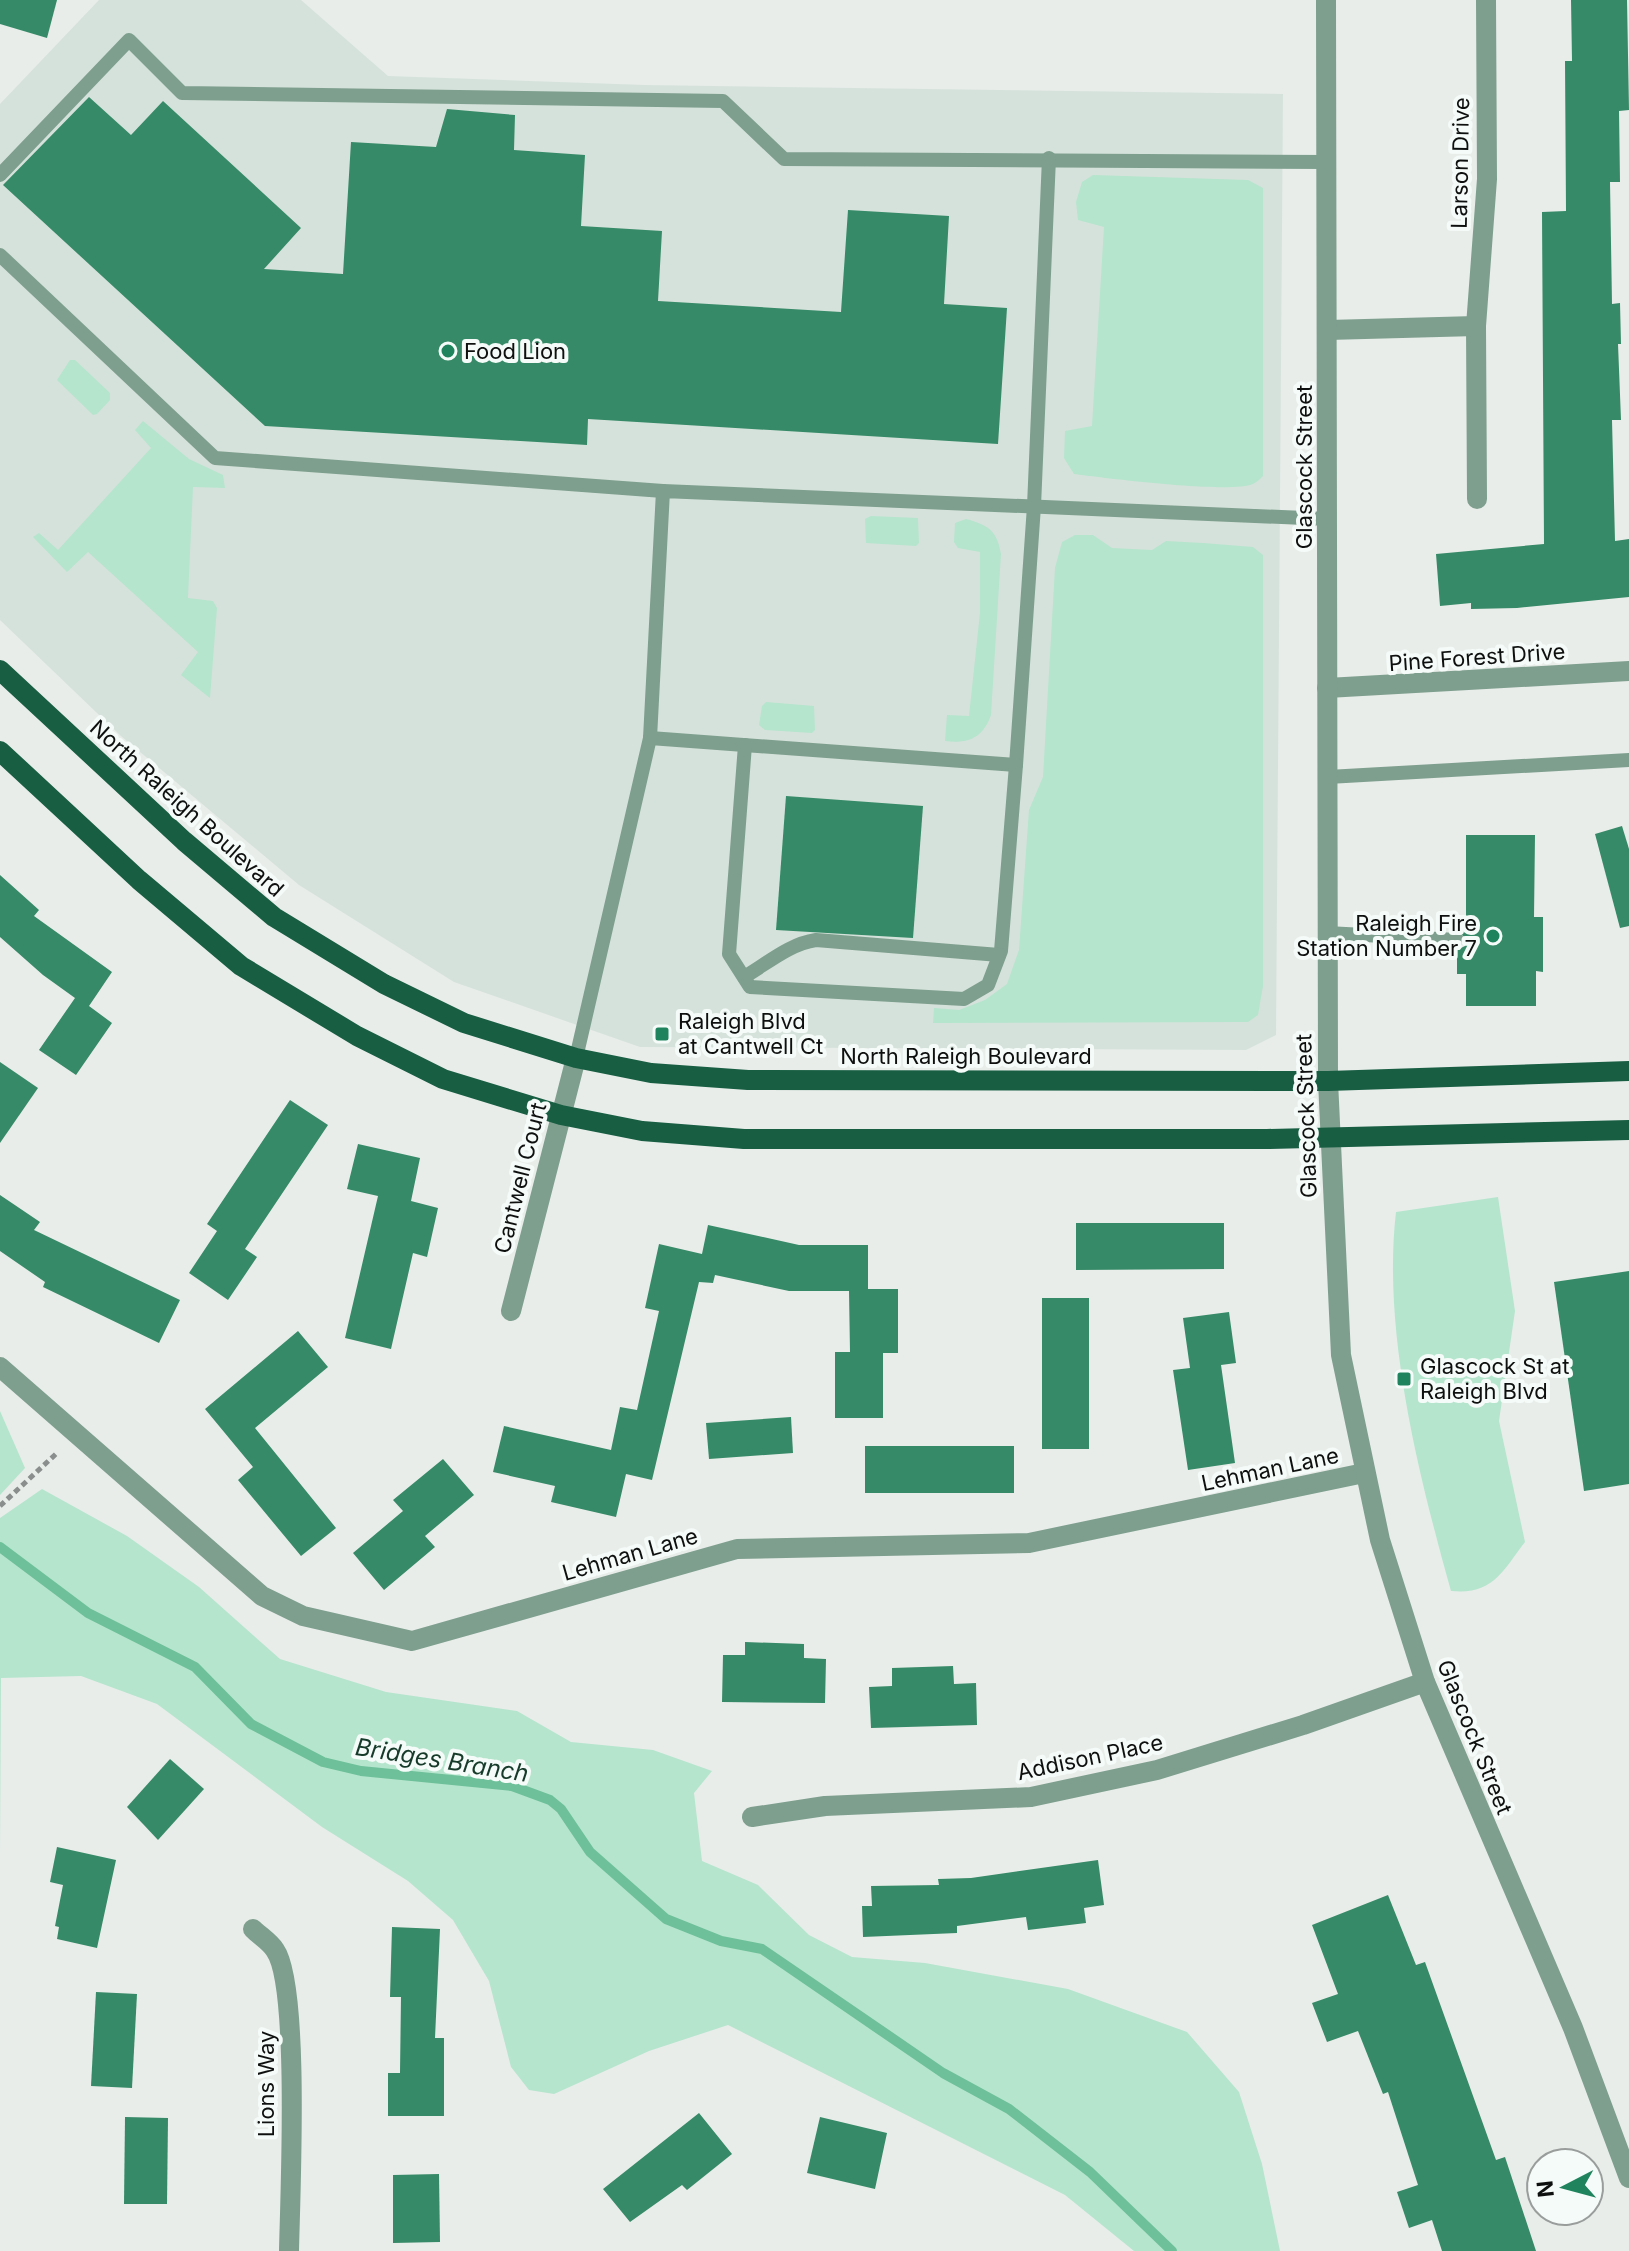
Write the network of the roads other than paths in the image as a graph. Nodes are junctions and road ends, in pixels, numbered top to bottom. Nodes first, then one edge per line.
1 (1326, 0) edge
2 (1486, 0) edge
3 (1049, 158) junction
4 (1327, 162) junction
5 (0, 175) edge
6 (0, 255) edge
7 (1476, 326) junction
8 (1328, 330) junction
9 (663, 491) junction
10 (1477, 499) dead end
11 (1034, 506) junction
12 (1328, 519) junction
13 (0, 670) edge
14 (1629, 671) edge
15 (1327, 688) junction
16 (650, 738) junction
17 (745, 745) junction
18 (0, 751) edge
19 (1629, 760) edge
20 (1016, 765) junction
21 (1328, 777) junction
22 (1327, 933) junction
23 (1457, 940) dead end
24 (999, 955) junction
25 (744, 977) junction
26 (576, 1058) junction
27 (1629, 1071) edge
28 (1328, 1081) junction
29 (561, 1115) junction
30 (1629, 1130) edge
31 (1329, 1137) junction
32 (511, 1311) dead end
33 (0, 1367) edge
34 (1364, 1473) junction
35 (1425, 1682) junction
36 (752, 1817) dead end
37 (253, 1929) dead end
38 (1629, 2178) edge
39 (289, 2251) edge

1 - 4 street, Glascock Street
2 - 7 street, Larson Drive
3 - 4 lane
3 - 5 lane
3 - 11 lane
4 - 8 street, Glascock Street
6 - 9 lane
7 - 8 street
7 - 10 street, Larson Drive
8 - 12 street, Glascock Street
9 - 11 lane
9 - 16 lane
11 - 12 lane
11 - 20 lane
12 - 15 street, Glascock Street
13 - 26 main road, North Raleigh Boulevard
14 - 15 street, Pine Forest Drive
15 - 21 street, Glascock Street
16 - 17 lane
16 - 26 lane
17 - 20 lane
17 - 25 lane
18 - 29 main road
19 - 21 lane
20 - 24 lane
21 - 22 street, Glascock Street
22 - 23 lane
22 - 28 street, Glascock Street
24 - 25 lane
24 - 25 lane
26 - 28 main road, North Raleigh Boulevard
26 - 29 street, Cantwell Court
27 - 28 main road, North Raleigh Boulevard
28 - 31 street, Glascock Street
29 - 31 main road
29 - 32 street, Cantwell Court
30 - 31 main road
31 - 34 street, Glascock Street
33 - 34 street, Lehman Lane
34 - 35 street, Glascock Street
35 - 36 street, Addison Place
35 - 38 street, Glascock Street
37 - 39 street, Lions Way

